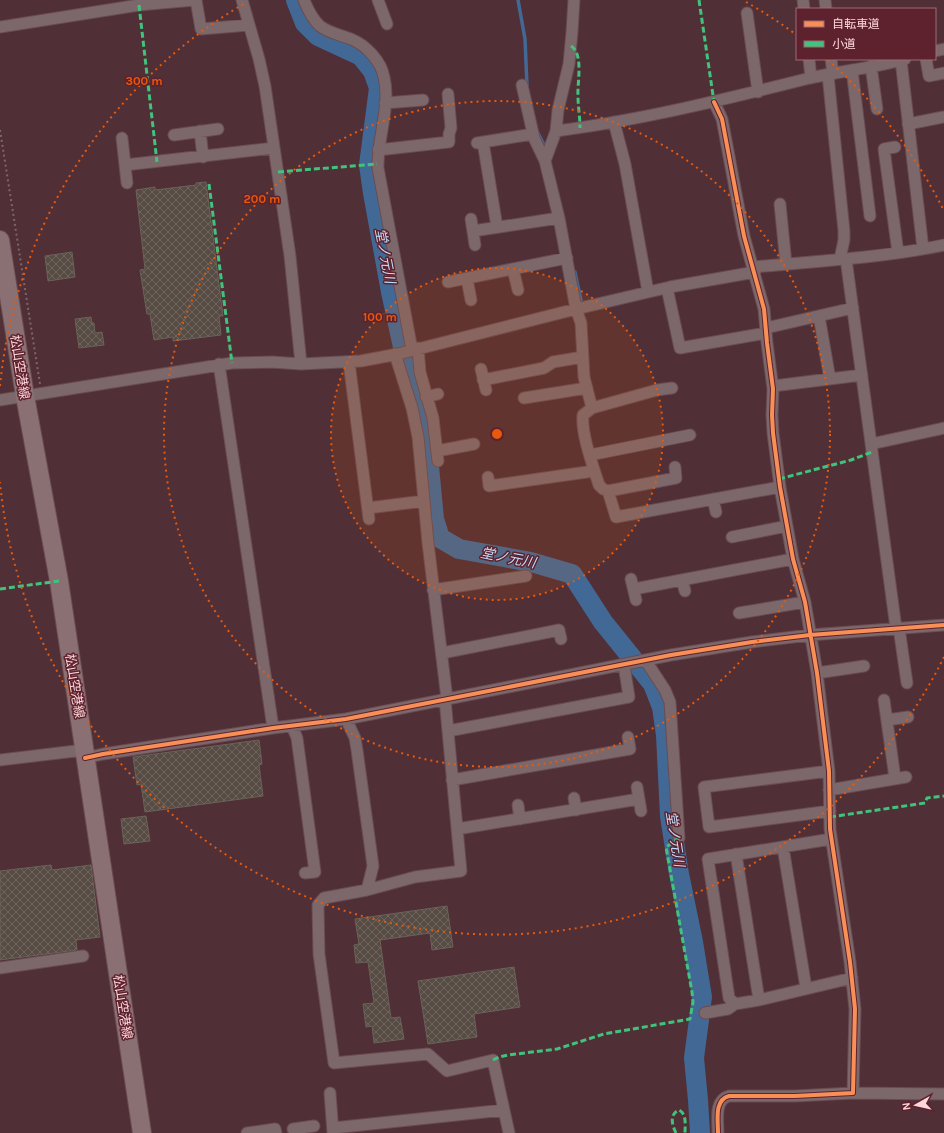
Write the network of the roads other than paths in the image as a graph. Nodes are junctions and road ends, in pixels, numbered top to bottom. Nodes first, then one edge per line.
1 (196, 0) edge
2 (242, 0) edge
3 (304, 0) edge
4 (378, 0) edge
5 (574, 0) edge
6 (171, 1) edge
7 (747, 14) dead end
8 (387, 24) dead end
9 (249, 25) junction
10 (0, 27) edge
11 (809, 60) edge
12 (831, 60) edge
13 (903, 60) edge
14 (926, 60) edge
15 (871, 66) junction
16 (852, 70) junction
17 (944, 73) edge
18 (831, 74) junction
19 (811, 78) junction
20 (522, 85) dead end
21 (758, 92) junction
22 (448, 94) dead end
23 (423, 100) dead end
24 (714, 102) junction
25 (385, 103) junction
26 (877, 109) dead end
27 (944, 117) edge
28 (614, 122) junction
29 (908, 124) junction
30 (218, 129) dead end
31 (200, 131) junction
32 (556, 131) junction
33 (533, 134) junction
34 (174, 135) dead end
35 (122, 138) dead end
36 (895, 147) dead end
37 (274, 148) junction
38 (378, 150) junction
39 (203, 157) junction
40 (545, 161) junction
41 (125, 165) junction
42 (127, 183) dead end
43 (780, 204) dead end
44 (870, 216) dead end
45 (559, 218) junction
46 (471, 219) dead end
47 (497, 227) junction
48 (473, 231) junction
49 (0, 240) edge
50 (475, 245) dead end
51 (944, 245) edge
52 (924, 249) junction
53 (898, 253) junction
54 (567, 258) junction
55 (843, 259) junction
56 (2, 262) edge
57 (786, 264) junction
58 (513, 269) junction
59 (754, 270) junction
60 (467, 279) junction
61 (448, 282) dead end
62 (667, 288) junction
63 (518, 290) dead end
64 (648, 292) junction
65 (471, 300) dead end
66 (853, 308) junction
67 (576, 309) junction
68 (819, 316) junction
69 (766, 331) junction
70 (406, 351) junction
71 (583, 357) junction
72 (349, 362) junction
73 (219, 364) junction
74 (301, 364) junction
75 (862, 375) junction
76 (830, 379) junction
77 (483, 380) dead end
78 (773, 386) junction
79 (587, 388) junction
80 (673, 389) dead end
81 (438, 394) dead end
82 (25, 396) junction
83 (426, 397) junction
84 (524, 398) dead end
85 (0, 400) edge
86 (592, 408) junction
87 (944, 428) edge
88 (690, 435) dead end
89 (474, 444) dead end
90 (871, 444) junction
91 (590, 455) junction
92 (675, 467) dead end
93 (594, 470) junction
94 (488, 478) dead end
95 (780, 487) junction
96 (608, 491) junction
97 (713, 499) junction
98 (424, 501) junction
99 (716, 512) dead end
100 (787, 526) junction
101 (732, 537) dead end
102 (793, 559) junction
103 (526, 576) dead end
104 (682, 580) junction
105 (433, 590) junction
106 (685, 591) dead end
107 (636, 600) dead end
108 (805, 602) junction
109 (739, 613) dead end
110 (944, 625) edge
111 (898, 628) junction
112 (810, 635) junction
113 (561, 639) dead end
114 (442, 653) junction
115 (646, 661) junction
116 (624, 665) junction
117 (864, 666) dead end
118 (817, 673) junction
119 (907, 683) dead end
120 (446, 699) junction
121 (884, 700) dead end
122 (908, 716) dead end
123 (346, 719) junction
124 (887, 720) junction
125 (292, 726) junction
126 (273, 728) junction
127 (448, 731) junction
128 (628, 737) dead end
129 (85, 754) junction
130 (504, 759) dead end
131 (0, 760) edge
132 (506, 771) junction
133 (829, 771) junction
134 (452, 780) junction
135 (637, 787) dead end
136 (829, 790) junction
137 (574, 798) dead end
138 (639, 799) junction
139 (518, 805) dead end
140 (576, 810) junction
141 (641, 811) dead end
142 (830, 811) junction
143 (520, 819) junction
144 (457, 829) junction
145 (679, 838) dead end
146 (831, 839) junction
147 (783, 847) junction
148 (736, 854) junction
149 (305, 874) dead end
150 (367, 890) junction
151 (83, 956) dead end
152 (0, 968) edge
153 (852, 978) junction
154 (806, 988) junction
155 (759, 1000) junction
156 (735, 1004) junction
157 (705, 1013) dead end
158 (330, 1093) dead end
159 (853, 1094) junction
160 (944, 1094) edge
161 (504, 1110) junction
162 (333, 1130) edge
163 (142, 1133) edge
164 (251, 1133) edge
165 (276, 1133) edge
166 (509, 1133) edge
167 (718, 1133) edge

1 - 6 street
1 - 9 street
2 - 9 street
3 - 25 street
4 - 8 street
5 - 32 street
6 - 10 street
7 - 21 street
9 - 37 street
11 - 19 street
12 - 18 street
13 - 15 street
13 - 29 street
14 - 17 street
15 - 16 street
15 - 26 street
16 - 18 street
16 - 44 street
18 - 19 street
18 - 55 street
19 - 21 street
20 - 33 street
21 - 24 street
22 - 38 street
23 - 25 street
24 - 28 street
24 - 59 street
25 - 38 street
27 - 29 street
28 - 32 street
28 - 64 street
29 - 52 street
30 - 31 street
31 - 34 street
31 - 39 street
32 - 40 street
33 - 40 street
33 - 47 street
35 - 41 street
36 - 53 street
37 - 39 street
37 - 74 street
38 - 70 street
39 - 41 street
40 - 45 street
41 - 42 street
43 - 57 street
45 - 47 street
45 - 54 street
46 - 48 street
47 - 48 street
48 - 50 street
49 - 56 main road, 松山空港線
51 - 52 street
52 - 53 street
53 - 55 street
54 - 58 street
54 - 67 street
55 - 57 street
55 - 66 street
56 - 82 main road, 松山空港線
57 - 59 street
58 - 60 street
58 - 63 street
59 - 62 street
59 - 69 street
60 - 61 street
60 - 65 street
62 - 64 street
62 - 69 street
64 - 67 street
66 - 68 street
66 - 75 street
67 - 70 street
67 - 71 street
68 - 69 street
68 - 76 street
69 - 78 street
70 - 72 street
70 - 83 street
70 - 98 street
71 - 77 street
71 - 79 street
72 - 74 street
72 - 98 street
73 - 74 street
73 - 82 street
73 - 126 street
75 - 76 street
75 - 90 street
76 - 78 street
78 - 95 street
79 - 84 street
79 - 86 street
80 - 86 street
81 - 83 street
82 - 85 street
82 - 129 main road, 松山空港線
83 - 89 street
86 - 91 street
87 - 90 street
88 - 91 street
90 - 111 street
91 - 93 street
92 - 96 street
93 - 94 street
93 - 96 street
95 - 97 street
95 - 100 street
96 - 97 street
97 - 99 street
98 - 105 street
100 - 101 street
100 - 102 street
102 - 104 street
102 - 108 street
103 - 105 street
104 - 106 street
104 - 107 street
105 - 114 street
108 - 109 street
108 - 112 street
110 - 111 street
111 - 112 street
111 - 119 street
112 - 115 street
112 - 118 street
113 - 114 street
114 - 120 street
115 - 116 street
115 - 145 street
116 - 120 street
116 - 127 street
117 - 118 street
118 - 133 street
120 - 123 street
120 - 127 street
121 - 124 street
122 - 124 street
123 - 125 street
123 - 150 street
124 - 136 street
125 - 126 street
125 - 149 street
126 - 129 street
127 - 134 street
128 - 132 street
129 - 131 street
129 - 163 main road, 松山空港線
130 - 132 street
132 - 134 street
133 - 136 street
133 - 142 street
134 - 144 street
135 - 138 street
136 - 142 street
137 - 140 street
138 - 140 street
138 - 141 street
139 - 143 street
140 - 143 street
142 - 146 street
143 - 144 street
144 - 150 street
146 - 147 street
146 - 153 street
147 - 148 street
147 - 154 street
148 - 155 street
148 - 156 street
150 - 161 street
151 - 152 street
153 - 154 street
153 - 159 street
154 - 155 street
155 - 156 street
156 - 157 street
158 - 162 street
159 - 160 street
159 - 167 street
161 - 162 street
161 - 166 street
164 - 165 street

